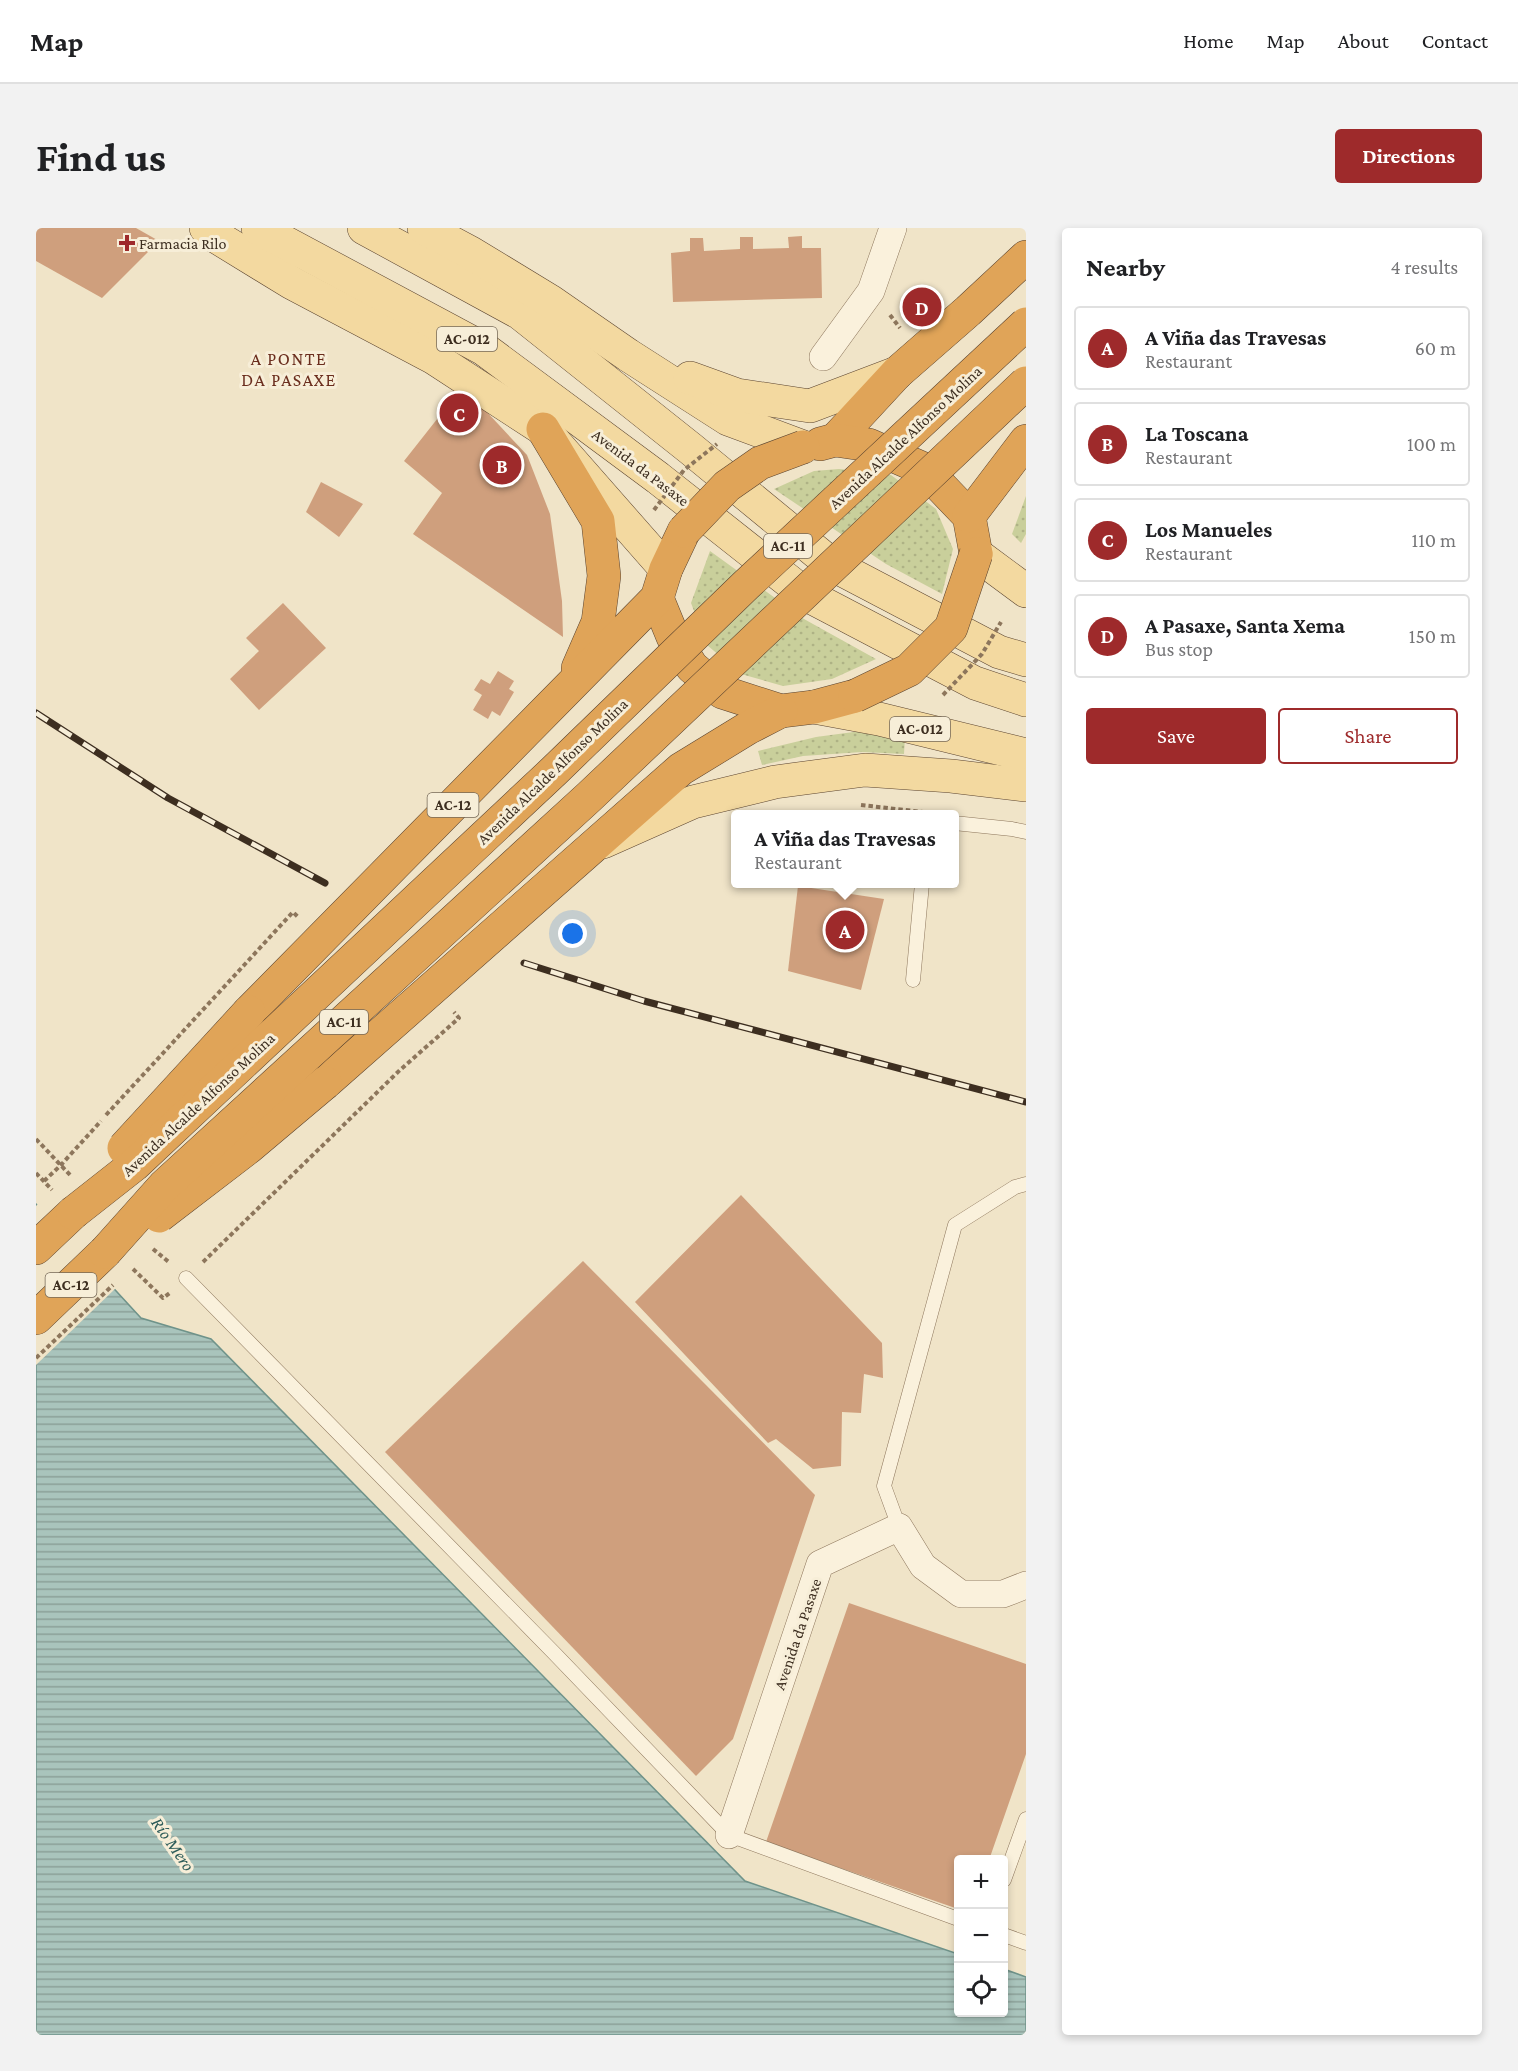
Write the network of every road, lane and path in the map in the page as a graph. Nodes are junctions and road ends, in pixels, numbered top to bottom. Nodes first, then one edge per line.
1 (206, 228) edge
2 (258, 228) edge
3 (364, 228) edge
4 (424, 228) edge
5 (893, 228) edge
6 (1026, 257) edge
7 (871, 291) junction
8 (1026, 324) edge
9 (628, 355) junction
10 (823, 357) dead end
11 (908, 363) junction
12 (1026, 383) edge
13 (543, 429) junction
14 (835, 440) junction
15 (1026, 441) edge
16 (717, 444) dead end
17 (803, 447) junction
18 (654, 510) dead end
19 (969, 516) junction
20 (976, 554) junction
21 (662, 583) junction
22 (1026, 591) edge
23 (1001, 622) dead end
24 (1026, 660) edge
25 (571, 685) junction
26 (943, 695) dead end
27 (1026, 700) edge
28 (814, 708) junction
29 (781, 711) junction
30 (1026, 755) edge
31 (1026, 785) edge
32 (862, 805) dead end
33 (906, 810) edge
34 (959, 823) edge
35 (1026, 832) edge
36 (593, 847) junction
37 (922, 888) edge
38 (293, 912) dead end
39 (913, 980) dead end
40 (450, 1007) dead end
41 (44, 1181) dead end
42 (1026, 1184) edge
43 (73, 1213) junction
44 (36, 1248) edge
45 (105, 1252) junction
46 (186, 1278) joint
47 (36, 1318) edge
48 (899, 1527) junction
49 (1026, 1585) edge
50 (1026, 1819) edge
51 (729, 1835) junction
52 (1008, 1869) edge
53 (954, 1917) edge
54 (1008, 1936) edge
55 (1026, 1943) edge

1 - 13 main road
2 - 27 main road, Avenida da Pasaxe / AC-012
3 - 24 main road, AC-012
4 - 9 main road
5 - 7 street
6 - 11 highway
7 - 10 street
7 - 11 path
8 - 43 highway, Avenida Alcalde Alfonso Molina / AC-11, bridge
9 - 11 main road
9 - 17 main road
11 - 14 highway
12 - 45 highway, AC-11, bridge
13 - 21 main road
13 - 25 highway
14 - 17 highway
14 - 19 highway
15 - 19 highway
16 - 18 path, bridge
17 - 21 highway, bridge
19 - 20 highway, AC-11
20 - 22 main road
20 - 28 highway, AC-11, bridge
21 - 25 highway, AC-12
21 - 29 highway, AC-11
23 - 26 path, bridge
25 - 43 highway, AC-12, bridge
28 - 29 highway, AC-11
28 - 30 main road, AC-012
29 - 36 highway, AC-11
31 - 36 main road
32 - 33 path
34 - 35 lane
36 - 45 highway, AC-11, bridge
37 - 39 lane
38 - 41 path
40 - 46 path
42 - 48 lane
43 - 44 highway, AC-12
45 - 47 highway, AC-12
46 - 51 lane
48 - 49 street
48 - 51 street, Avenida da Pasaxe
50 - 52 lane
51 - 53 lane
54 - 55 lane

